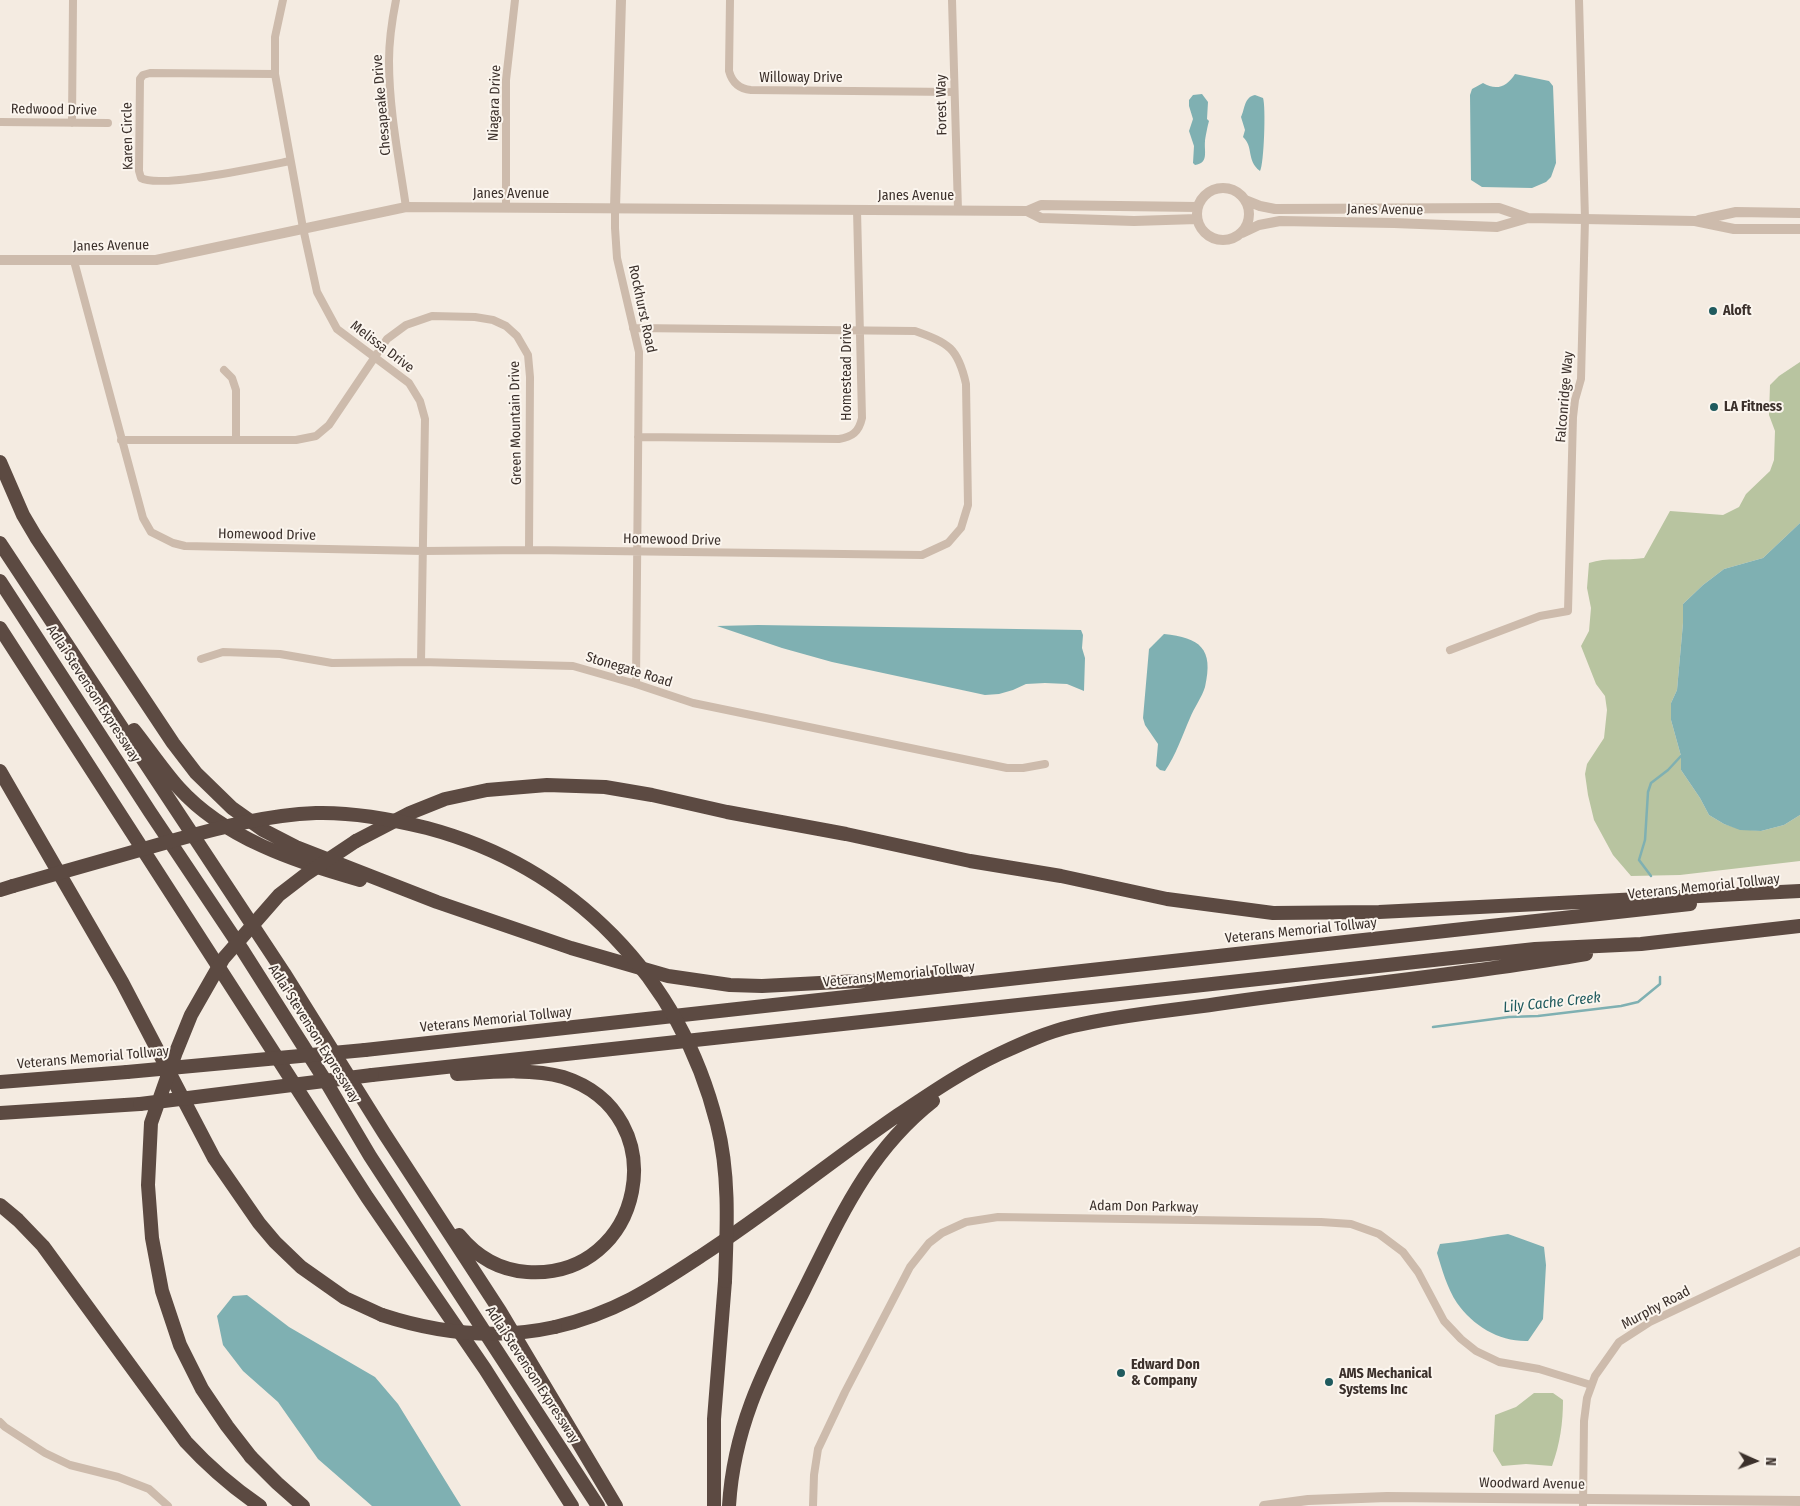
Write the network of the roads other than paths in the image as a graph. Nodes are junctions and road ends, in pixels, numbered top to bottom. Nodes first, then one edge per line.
1 (73, 0) edge
2 (283, 0) edge
3 (396, 0) edge
4 (515, 0) edge
5 (621, 0) edge
6 (730, 0) edge
7 (952, 0) edge
8 (1579, 0) edge
9 (275, 74) junction
10 (954, 92) junction
11 (0, 122) edge
12 (72, 123) junction
13 (108, 123) dead end
14 (290, 161) junction
15 (1245, 200) junction
16 (406, 207) junction
17 (506, 207) junction
18 (1197, 207) junction
19 (615, 208) junction
20 (857, 210) junction
21 (958, 210) junction
22 (1027, 211) junction
23 (1800, 213) edge
24 (1528, 218) junction
25 (1197, 219) junction
26 (1585, 219) junction
27 (1695, 221) junction
28 (303, 228) junction
29 (1800, 229) edge
30 (1242, 233) junction
31 (0, 260) edge
32 (74, 261) junction
33 (633, 328) junction
34 (860, 330) junction
35 (374, 358) junction
36 (224, 370) dead end
37 (638, 438) junction
38 (121, 440) junction
39 (236, 440) junction
40 (0, 462) edge
41 (0, 543) edge
42 (529, 550) junction
43 (424, 551) junction
44 (637, 552) junction
45 (0, 581) edge
46 (0, 628) edge
47 (1450, 650) dead end
48 (201, 659) dead end
49 (421, 662) junction
50 (89, 676) junction
51 (636, 684) junction
52 (1045, 764) dead end
53 (0, 771) edge
54 (6, 888) edge
55 (1800, 892) edge
56 (438, 902) junction
57 (1800, 926) edge
58 (1641, 944) junction
59 (974, 984) junction
60 (983, 1062) junction
61 (378, 1074) junction
62 (0, 1082) edge
63 (0, 1113) edge
64 (384, 1133) junction
65 (0, 1205) edge
66 (1800, 1251) edge
67 (1591, 1385) junction
68 (0, 1422) edge
69 (1800, 1501) edge
70 (1583, 1502) edge
71 (168, 1506) edge
72 (260, 1506) edge
73 (303, 1506) edge
74 (572, 1506) edge
75 (598, 1506) edge
76 (616, 1506) edge
77 (714, 1506) edge
78 (729, 1506) edge
79 (813, 1506) edge
80 (1264, 1506) edge

1 - 12 street
2 - 9 street, Melissa Drive
3 - 16 street, Chesapeake Drive
4 - 17 street, Niagara Drive
5 - 19 street, Rockhurst Road
6 - 10 street, Willoway Drive
7 - 10 street, Forest Way
8 - 26 street, Falconridge Way
9 - 14 street, Melissa Drive
9 - 14 street, Karen Circle
10 - 21 street, Forest Way
11 - 12 street, Redwood Drive
12 - 13 street, Redwood Drive
14 - 28 street, Melissa Drive
15 - 18 street, Janes Avenue
15 - 24 street, Janes Avenue
15 - 30 street
16 - 17 street, Janes Avenue
16 - 28 street, Janes Avenue
17 - 19 street, Janes Avenue
18 - 22 street, Janes Avenue
18 - 25 street
19 - 20 street, Janes Avenue
19 - 33 street, Rockhurst Road
20 - 21 street, Janes Avenue
20 - 34 street, Homestead Drive
21 - 22 street, Janes Avenue
22 - 25 street, Janes Avenue
23 - 27 street, Janes Avenue
24 - 26 street, Janes Avenue
24 - 30 street, Janes Avenue
25 - 30 street, Janes Avenue
26 - 27 street, Janes Avenue
26 - 47 street, Falconridge Way
27 - 29 street, Janes Avenue
28 - 32 street, Janes Avenue
28 - 35 street, Melissa Drive
31 - 32 street, Janes Avenue
32 - 38 street, Homewood Drive
33 - 34 street, Homewood Drive
33 - 37 street, Rockhurst Road
34 - 37 street, Homestead Drive
34 - 44 street, Homewood Drive
35 - 39 street, Green Mountain Drive
35 - 42 street, Green Mountain Drive
35 - 43 street, Melissa Drive
36 - 39 street
37 - 44 street, Rockhurst Road
38 - 39 street, Green Mountain Drive
38 - 43 street, Homewood Drive
40 - 56 highway
41 - 50 highway
42 - 43 street, Homewood Drive
42 - 44 street, Homewood Drive
43 - 49 street, Melissa Drive
44 - 51 street, Rockhurst Road
45 - 75 highway, Adlai Stevenson Expressway
46 - 74 highway
48 - 49 street, Stonegate Road
49 - 51 street, Stonegate Road
50 - 56 highway
50 - 64 highway
51 - 52 street, Stonegate Road
53 - 60 highway, bridge
54 - 77 highway, bridge
55 - 59 highway, Veterans Memorial Tollway
55 - 73 highway, bridge
56 - 59 highway
57 - 58 highway
58 - 60 highway
58 - 61 highway
59 - 62 highway, Veterans Memorial Tollway, bridge
60 - 78 highway
61 - 63 highway, bridge
61 - 64 highway
64 - 76 highway
65 - 72 highway
66 - 67 street, Murphy Road
67 - 70 street, Murphy Road
67 - 79 street, Adam Don Parkway
68 - 71 street
69 - 70 street, Woodward Avenue
70 - 80 street, Woodward Avenue

